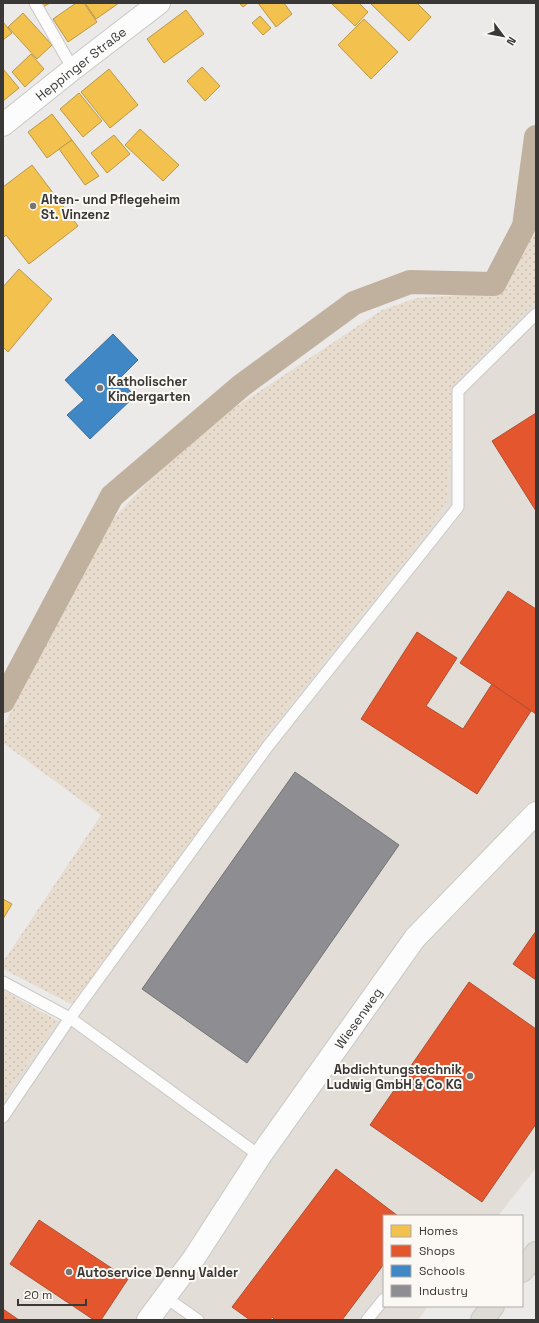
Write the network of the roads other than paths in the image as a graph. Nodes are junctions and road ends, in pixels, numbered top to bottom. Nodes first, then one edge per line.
1 (35, 3) edge
2 (159, 3) edge
3 (73, 69) junction
4 (3, 125) edge
5 (536, 314) edge
6 (536, 813) edge
7 (3, 982) edge
8 (70, 1018) junction
9 (3, 1117) edge
10 (260, 1156) junction
11 (536, 1254) edge
12 (523, 1270) edge
13 (165, 1297) junction
14 (383, 1300) edge
15 (492, 1307) edge
16 (148, 1320) edge
17 (198, 1320) edge
18 (367, 1320) edge
19 (482, 1320) edge

1 - 3 lane
2 - 3 street, Heppinger Straße
3 - 4 street, Heppinger Straße
5 - 8 lane
6 - 10 street, Wiesenweg
7 - 8 lane
8 - 9 lane
8 - 10 lane
10 - 13 street, Wiesenweg
11 - 12 highway
13 - 16 street, Wiesenweg
13 - 17 lane
14 - 18 lane
15 - 19 highway

